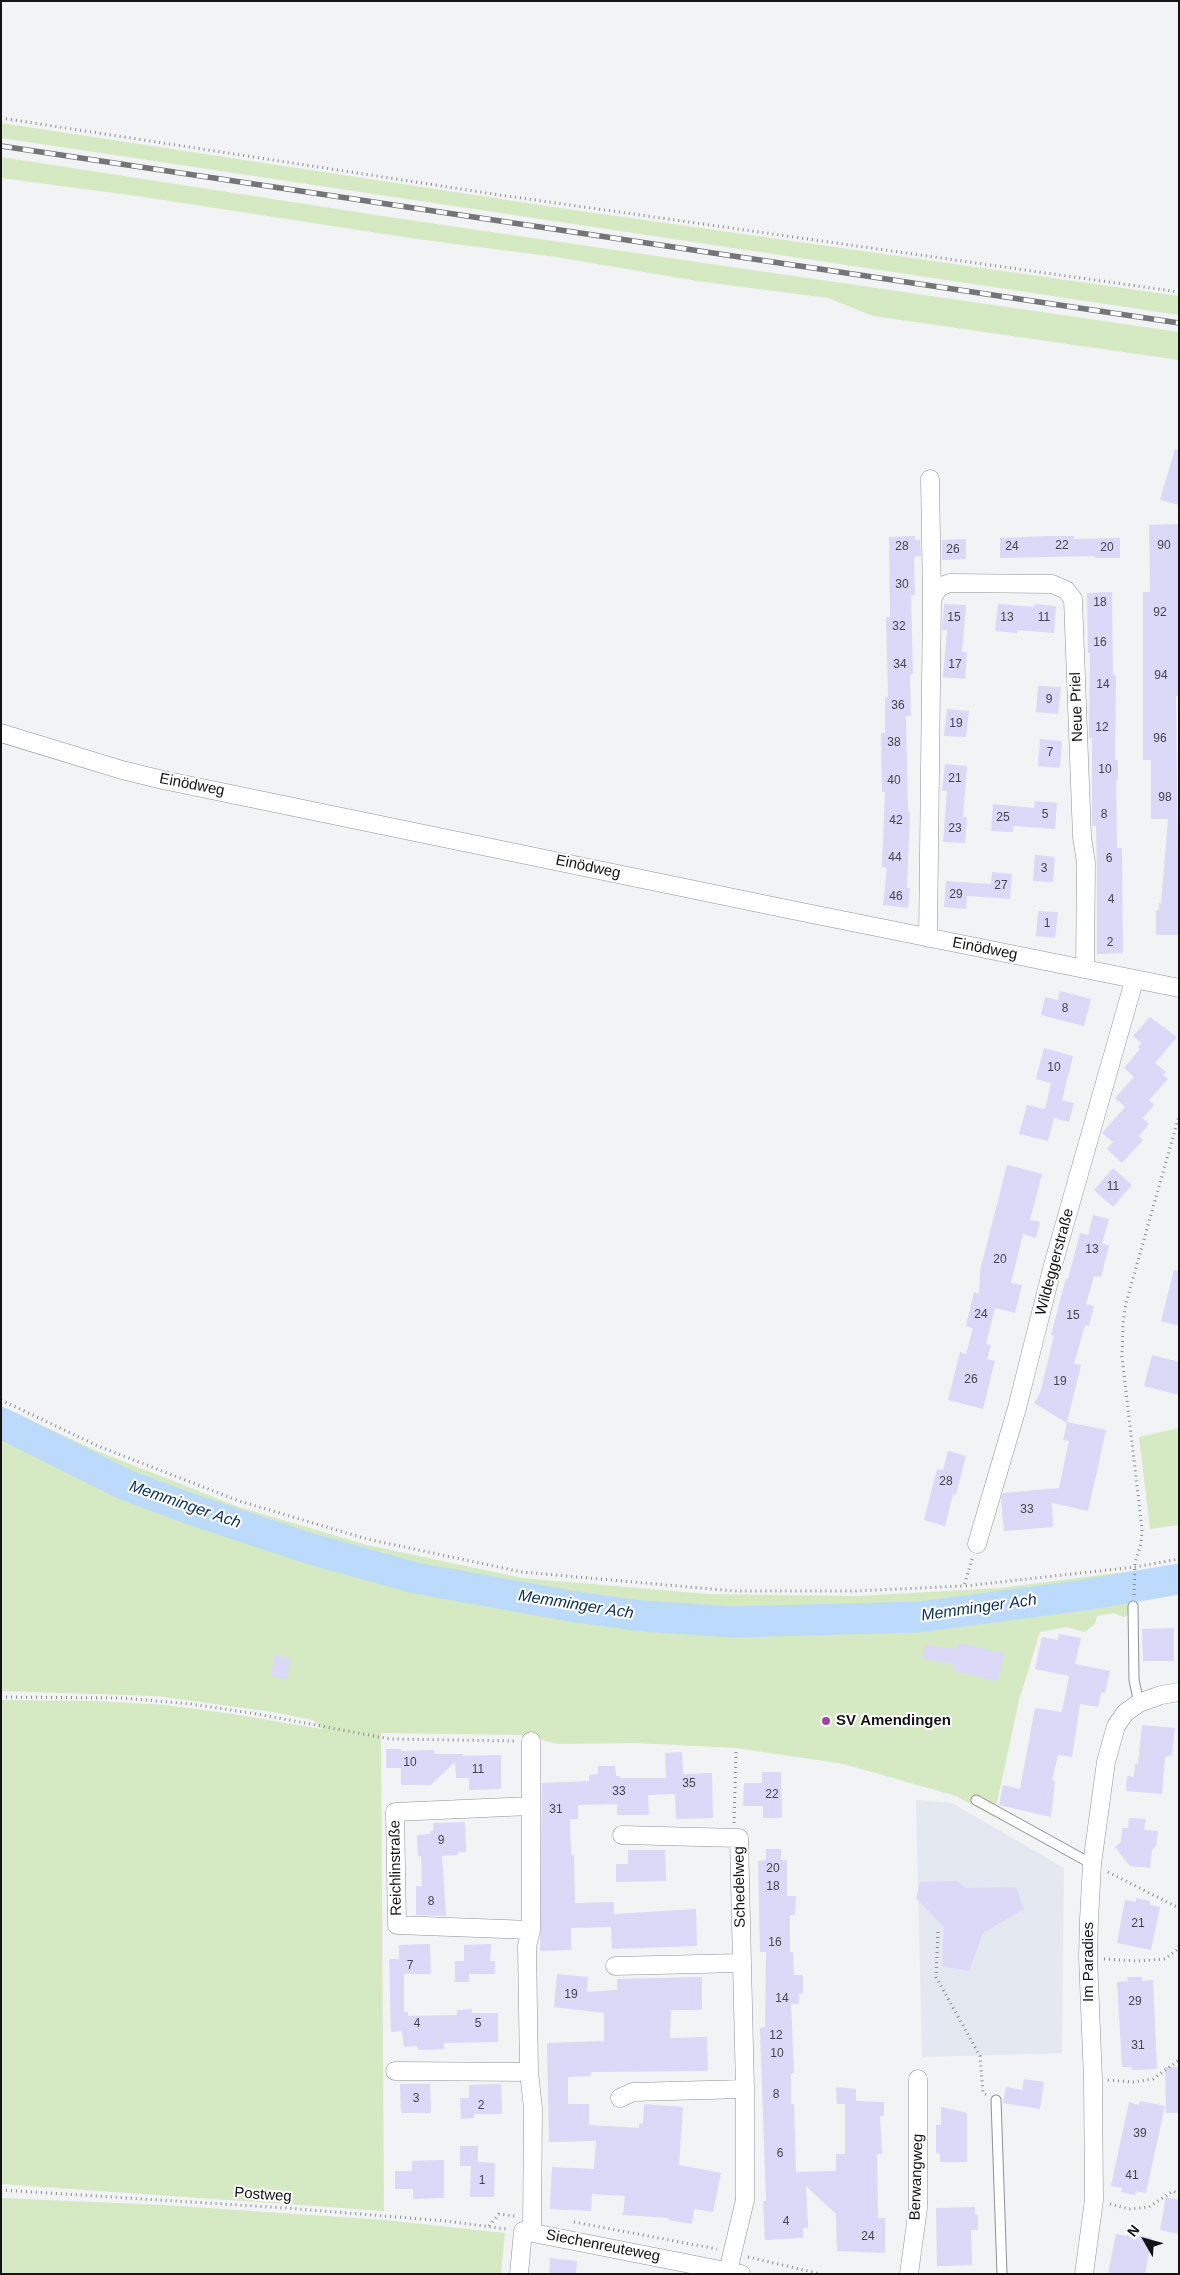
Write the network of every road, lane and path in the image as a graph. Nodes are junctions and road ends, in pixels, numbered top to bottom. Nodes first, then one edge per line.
1 (1, 118) edge
2 (1179, 292) edge
3 (930, 480) dead end
4 (932, 599) junction
5 (1, 734) edge
6 (928, 938) junction
7 (1085, 969) junction
8 (1134, 981) junction
9 (1179, 988) edge
10 (1179, 1116) edge
11 (1, 1400) edge
12 (976, 1544) joint
13 (1179, 1558) edge
14 (1135, 1567) junction
15 (964, 1586) junction
16 (1134, 1606) joint
17 (1179, 1692) edge
18 (1, 1697) edge
19 (1139, 1703) junction
20 (531, 1741) joint
21 (736, 1752) dead end
22 (976, 1800) dead end
23 (530, 1806) junction
24 (622, 1835) dead end
25 (739, 1838) junction
26 (1092, 1864) junction
27 (1179, 1908) edge
28 (531, 1930) junction
29 (938, 1932) dead end
30 (1179, 1945) edge
31 (1088, 1957) junction
32 (742, 1963) junction
33 (616, 1966) dead end
34 (1179, 2060) edge
35 (395, 2070) dead end
36 (529, 2072) junction
37 (981, 2077) dead end
38 (918, 2079) dead end
39 (1093, 2080) junction
40 (745, 2088) junction
41 (620, 2098) dead end
42 (996, 2100) dead end
43 (1, 2190) edge
44 (1179, 2194) edge
45 (1094, 2200) junction
46 (528, 2231) junction
47 (734, 2272) edge
48 (520, 2274) edge
49 (909, 2274) edge
50 (1002, 2274) edge
51 (1084, 2274) edge

1 - 2 path
3 - 4 street
4 - 6 street
4 - 7 street, Neue Priel
5 - 6 street, Einödweg
6 - 7 street, Einödweg
7 - 8 street, Einödweg
8 - 9 street, Einödweg
8 - 12 street, Wildeggerstraße
10 - 14 path
11 - 15 path
12 - 15 path
13 - 14 path
14 - 15 path
14 - 16 path
16 - 19 lane
17 - 19 street, Im Paradies
18 - 20 path
19 - 26 street, Im Paradies
20 - 23 street
21 - 25 path
22 - 26 lane
23 - 28 street
23 - 28 street, Reichlinstraße
24 - 25 street, Schedelweg
25 - 32 street, Schedelweg
26 - 27 path
26 - 31 street, Im Paradies
28 - 36 street
29 - 37 path
30 - 31 path
31 - 39 street, Im Paradies
32 - 33 street
32 - 40 street, Schedelweg
34 - 39 path
35 - 36 street
36 - 46 street
38 - 49 street, Berwangweg
39 - 45 street, Im Paradies
40 - 41 street
40 - 47 street, Schedelweg
42 - 50 lane
43 - 46 path, Postweg
44 - 45 path
45 - 51 street, Im Paradies
46 - 47 street, Siechenreuteweg
46 - 48 street

